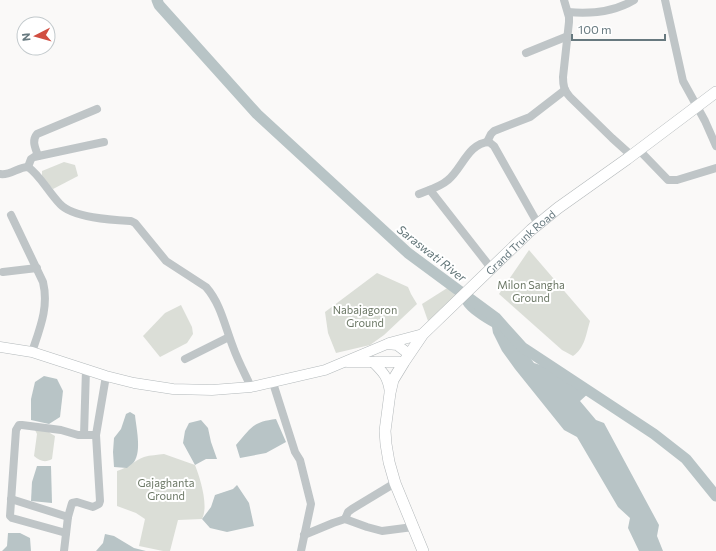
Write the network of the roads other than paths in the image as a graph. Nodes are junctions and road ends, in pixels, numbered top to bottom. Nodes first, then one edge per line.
1 (564, 0) edge
2 (634, 0) edge
3 (665, 0) edge
4 (568, 12) junction
5 (568, 36) junction
6 (526, 53) dead end
7 (565, 90) junction
8 (716, 92) edge
9 (697, 106) junction
10 (97, 109) dead end
11 (104, 142) dead end
12 (487, 142) junction
13 (716, 146) edge
14 (635, 153) junction
15 (38, 156) junction
16 (28, 167) junction
17 (716, 168) edge
18 (0, 174) edge
19 (430, 190) junction
20 (419, 194) dead end
21 (11, 215) dead end
22 (538, 224) junction
23 (37, 268) junction
24 (491, 268) junction
25 (3, 272) dead end
26 (423, 334) junction
27 (229, 337) junction
28 (387, 344) junction
29 (0, 347) edge
30 (32, 352) junction
31 (406, 358) junction
32 (185, 359) dead end
33 (345, 362) junction
34 (374, 362) junction
35 (86, 369) junction
36 (106, 376) junction
37 (273, 383) junction
38 (251, 387) junction
39 (390, 393) junction
40 (84, 435) junction
41 (96, 435) junction
42 (395, 483) junction
43 (11, 499) junction
44 (68, 517) junction
45 (345, 519) junction
46 (413, 527) junction
47 (66, 533) junction
48 (304, 535) junction
49 (64, 551) edge
50 (301, 551) edge
51 (423, 551) edge

1 - 4 street
2 - 4 street
3 - 9 street
4 - 5 street
5 - 6 street
5 - 7 street
7 - 12 street
7 - 14 street
8 - 9 highway, Grand Trunk Road
9 - 13 street
9 - 14 highway, Grand Trunk Road
10 - 15 street
11 - 15 street
12 - 19 street
12 - 22 street
14 - 17 street
14 - 22 highway, Grand Trunk Road
15 - 16 street
16 - 18 street
16 - 27 street
19 - 20 street
19 - 24 street
21 - 23 street
22 - 24 highway, Grand Trunk Road
23 - 25 street
23 - 30 street
24 - 26 highway, Grand Trunk Road
26 - 28 main road
26 - 31 highway, Grand Trunk Road
27 - 32 street
27 - 38 street
28 - 31 main road
28 - 33 main road
29 - 30 main road
30 - 35 main road
31 - 34 main road
31 - 39 highway, Grand Trunk Road
33 - 34 main road
33 - 37 main road
34 - 39 main road
35 - 36 main road
35 - 40 street
36 - 38 main road
36 - 41 street
37 - 38 main road
37 - 48 street
39 - 42 highway, Grand Trunk Road
40 - 41 street
40 - 43 street
41 - 44 street
42 - 45 street
42 - 46 highway, Grand Trunk Road
43 - 44 street
43 - 47 street
44 - 47 street
45 - 46 street
45 - 48 street
46 - 51 highway, Grand Trunk Road
47 - 49 street
48 - 50 street

